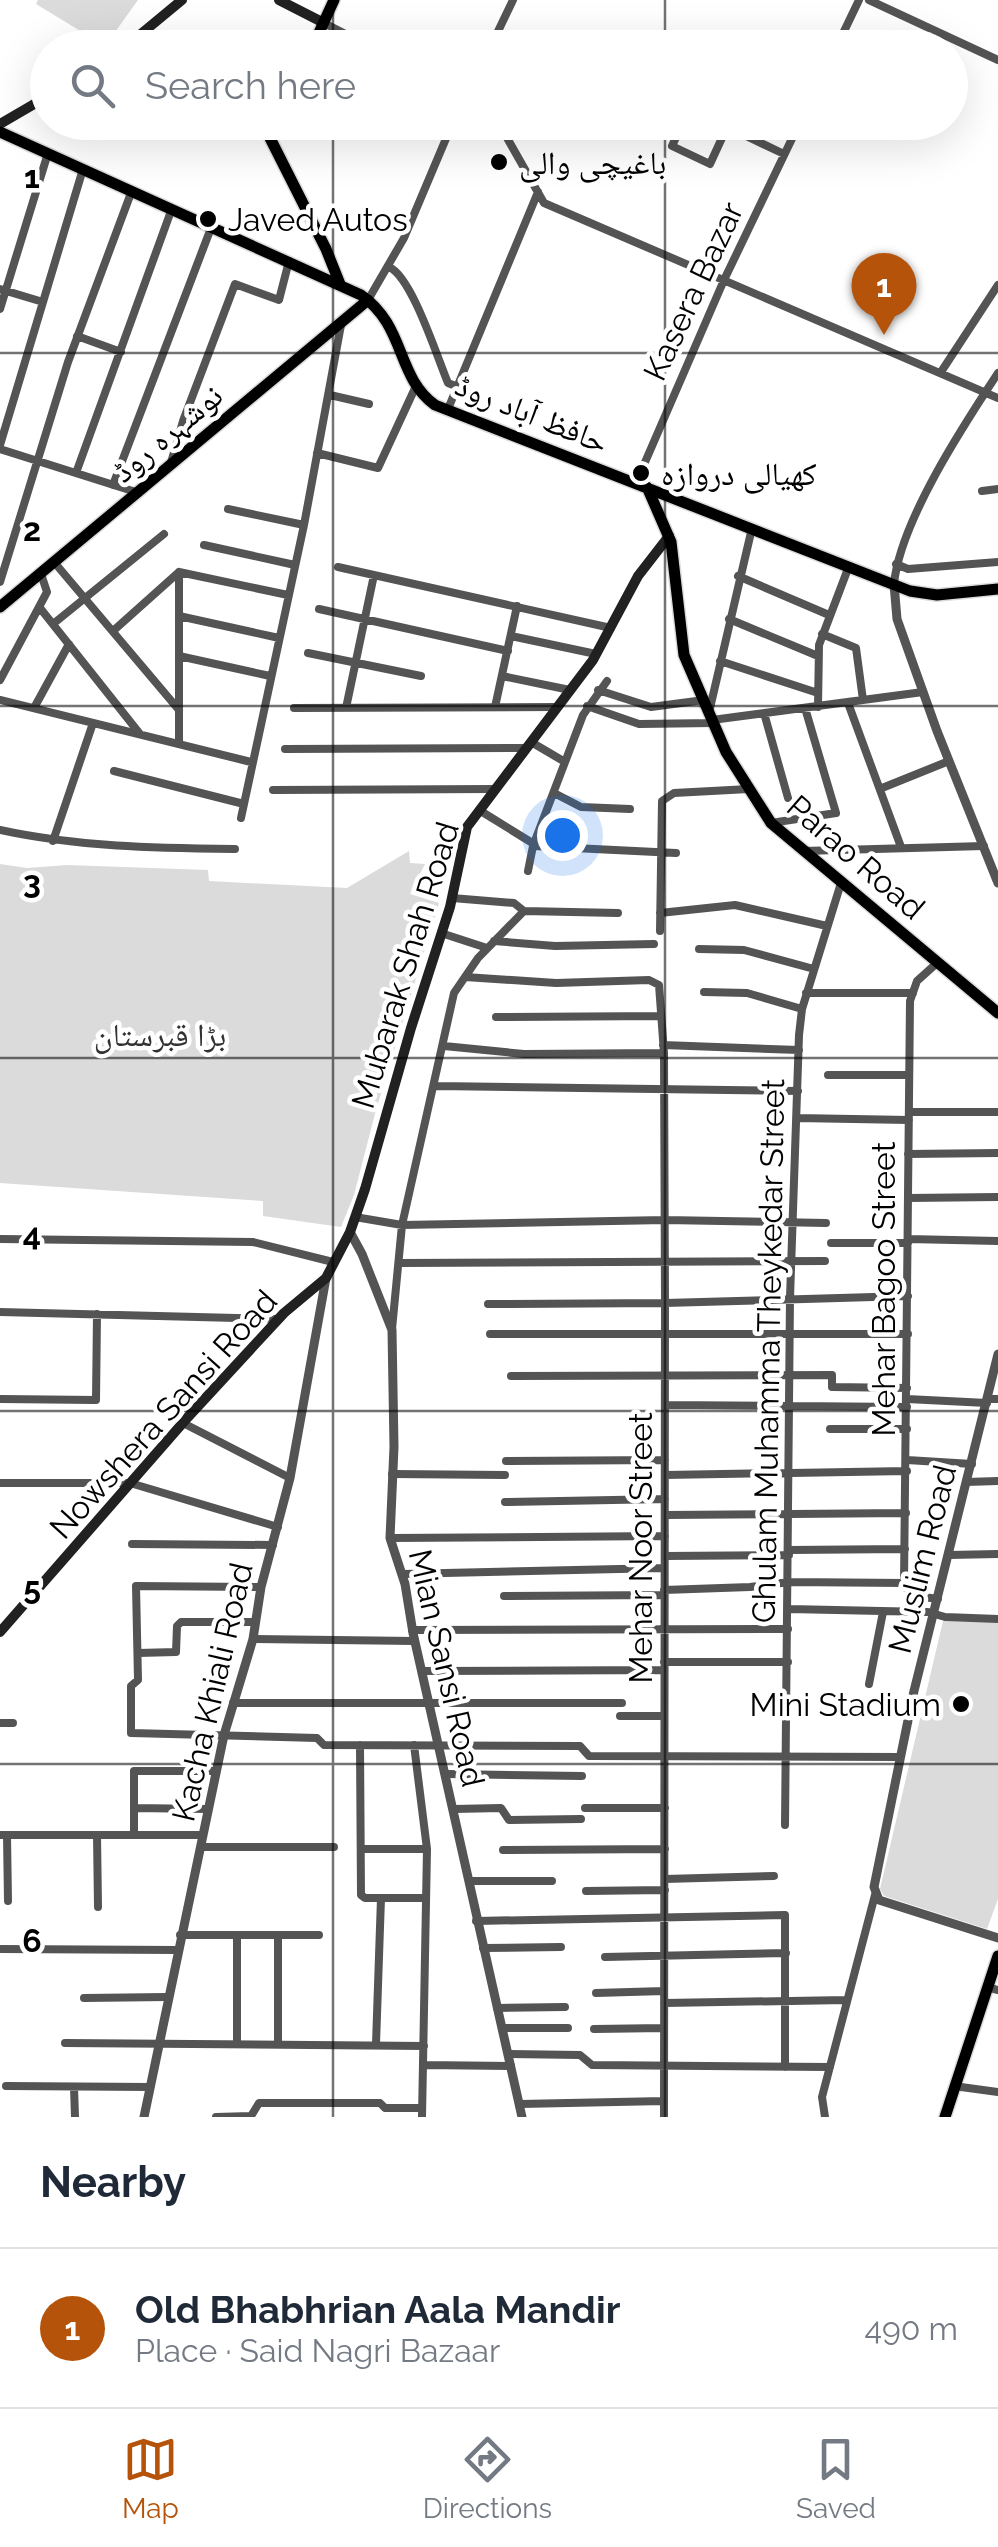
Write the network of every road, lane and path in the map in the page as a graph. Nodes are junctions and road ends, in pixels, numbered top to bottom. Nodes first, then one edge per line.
1 (182, 0) edge
2 (279, 0) edge
3 (334, 0) edge
4 (513, 0) edge
5 (858, 0) edge
6 (869, 0) edge
7 (324, 22) junction
8 (146, 30) edge
9 (320, 30) edge
10 (339, 30) edge
11 (499, 30) edge
12 (844, 30) edge
13 (934, 30) edge
14 (968, 46) edge
15 (998, 60) edge
16 (30, 106) edge
17 (0, 124) edge
18 (0, 132) edge
19 (271, 140) edge
20 (445, 140) edge
21 (508, 140) edge
22 (675, 140) edge
23 (717, 140) edge
24 (754, 140) edge
25 (791, 140) edge
26 (48, 153) junction
27 (784, 154) junction
28 (83, 169) junction
29 (538, 192) junction
30 (131, 193) junction
31 (171, 212) junction
32 (210, 228) junction
33 (289, 261) junction
34 (389, 267) junction
35 (724, 280) junction
36 (340, 284) junction
37 (998, 285) edge
38 (3, 290) edge
39 (368, 300) junction
40 (44, 302) junction
41 (0, 309) edge
42 (341, 325) junction
43 (78, 336) junction
44 (121, 352) junction
45 (941, 372) junction
46 (998, 374) edge
47 (416, 386) junction
48 (458, 387) junction
49 (986, 392) junction
50 (330, 395) junction
51 (998, 398) edge
52 (369, 404) dead end
53 (448, 409) junction
54 (0, 447) edge
55 (317, 453) junction
56 (37, 461) junction
57 (169, 468) junction
58 (76, 473) junction
59 (113, 485) junction
60 (641, 485) junction
61 (998, 489) edge
62 (982, 491) dead end
63 (138, 493) junction
64 (228, 509) dead end
65 (304, 525) junction
66 (752, 528) junction
67 (164, 534) dead end
68 (668, 536) junction
69 (204, 545) dead end
70 (54, 562) junction
71 (998, 562) edge
72 (896, 564) junction
73 (295, 565) junction
74 (849, 566) junction
75 (338, 567) dead end
76 (178, 572) junction
77 (41, 574) junction
78 (374, 574) junction
79 (738, 576) junction
80 (0, 582) edge
81 (894, 584) junction
82 (998, 590) edge
83 (288, 595) junction
84 (86, 598) junction
85 (1, 605) edge
86 (516, 606) junction
87 (40, 608) junction
88 (319, 609) dead end
89 (829, 615) junction
90 (178, 616) junction
91 (365, 619) junction
92 (729, 620) junction
93 (54, 624) junction
94 (612, 628) junction
95 (113, 632) junction
96 (822, 634) junction
97 (511, 636) junction
98 (278, 638) junction
99 (69, 644) junction
100 (508, 651) junction
101 (308, 652) dead end
102 (596, 654) junction
103 (178, 656) junction
104 (818, 656) junction
105 (720, 661) junction
106 (355, 664) junction
107 (270, 676) junction
108 (421, 676) dead end
109 (502, 676) junction
110 (0, 680) edge
111 (607, 680) dead end
112 (570, 690) junction
113 (598, 690) junction
114 (923, 692) junction
115 (818, 693) junction
116 (0, 700) edge
117 (863, 700) junction
118 (848, 702) junction
119 (587, 706) junction
120 (495, 707) junction
121 (557, 707) junction
122 (818, 707) junction
123 (34, 708) junction
124 (294, 708) dead end
125 (346, 708) junction
126 (805, 708) junction
127 (178, 710) junction
128 (764, 713) junction
129 (710, 714) junction
130 (93, 723) junction
131 (140, 734) junction
132 (178, 744) junction
133 (528, 745) junction
134 (285, 749) dead end
135 (949, 761) junction
136 (251, 762) junction
137 (564, 762) junction
138 (114, 771) dead end
139 (882, 788) junction
140 (495, 789) junction
141 (273, 790) dead end
142 (750, 790) junction
143 (554, 794) junction
144 (788, 798) dead end
145 (244, 804) junction
146 (479, 810) junction
147 (630, 810) dead end
148 (241, 818) dead end
149 (770, 823) junction
150 (0, 830) edge
151 (53, 841) junction
152 (534, 845) junction
153 (984, 846) junction
154 (902, 847) junction
155 (235, 849) dead end
156 (802, 851) junction
157 (660, 852) junction
158 (676, 853) dead end
159 (528, 871) dead end
160 (841, 883) junction
161 (998, 883) edge
162 (452, 898) junction
163 (524, 911) junction
164 (618, 913) dead end
165 (660, 913) junction
166 (827, 926) junction
167 (660, 931) dead end
168 (442, 933) junction
169 (654, 944) dead end
170 (490, 945) junction
171 (699, 948) dead end
172 (936, 963) junction
173 (814, 969) junction
174 (465, 976) junction
175 (704, 992) dead end
176 (806, 993) junction
177 (913, 993) junction
178 (802, 1010) junction
179 (998, 1013) edge
180 (496, 1016) dead end
181 (662, 1016) junction
182 (444, 1046) junction
183 (664, 1049) junction
184 (799, 1050) junction
185 (828, 1075) dead end
186 (909, 1075) junction
187 (436, 1086) junction
188 (664, 1089) junction
189 (798, 1091) junction
190 (998, 1112) edge
191 (909, 1116) junction
192 (797, 1118) junction
193 (998, 1153) edge
194 (908, 1154) junction
195 (998, 1197) edge
196 (908, 1198) junction
197 (355, 1217) junction
198 (665, 1220) junction
199 (793, 1223) junction
200 (826, 1223) dead end
201 (402, 1225) junction
202 (350, 1232) junction
203 (0, 1239) edge
204 (908, 1241) junction
205 (998, 1241) edge
206 (830, 1242) dead end
207 (665, 1260) junction
208 (825, 1260) dead end
209 (792, 1261) junction
210 (333, 1262) junction
211 (400, 1263) junction
212 (326, 1278) junction
213 (908, 1296) junction
214 (790, 1298) junction
215 (666, 1303) junction
216 (488, 1304) dead end
217 (0, 1312) edge
218 (97, 1314) junction
219 (279, 1319) junction
220 (392, 1330) junction
221 (790, 1332) junction
222 (490, 1334) dead end
223 (666, 1334) junction
224 (908, 1334) junction
225 (998, 1354) edge
226 (997, 1366) edge
227 (665, 1374) junction
228 (790, 1375) junction
229 (512, 1376) dead end
230 (907, 1388) junction
231 (0, 1398) edge
232 (991, 1400) edge
233 (907, 1403) junction
234 (665, 1405) junction
235 (789, 1406) junction
236 (183, 1423) junction
237 (830, 1429) dead end
238 (907, 1429) junction
239 (665, 1460) junction
240 (907, 1460) junction
241 (506, 1461) dead end
242 (972, 1464) junction
243 (789, 1471) junction
244 (906, 1471) junction
245 (392, 1474) junction
246 (505, 1475) dead end
247 (665, 1475) junction
248 (290, 1478) junction
249 (0, 1482) edge
250 (966, 1482) junction
251 (998, 1482) edge
252 (130, 1484) junction
253 (665, 1499) junction
254 (505, 1502) dead end
255 (906, 1513) junction
256 (789, 1514) junction
257 (665, 1515) junction
258 (278, 1527) junction
259 (665, 1536) junction
260 (390, 1538) junction
261 (132, 1544) dead end
262 (273, 1545) junction
263 (905, 1550) junction
264 (789, 1552) junction
265 (949, 1554) junction
266 (998, 1554) edge
267 (664, 1556) junction
268 (664, 1568) junction
269 (402, 1574) junction
270 (789, 1582) junction
271 (904, 1583) junction
272 (261, 1587) junction
273 (664, 1592) junction
274 (504, 1596) dead end
275 (938, 1600) junction
276 (788, 1610) junction
277 (883, 1612) junction
278 (934, 1613) junction
279 (998, 1618) edge
280 (255, 1622) junction
281 (664, 1628) junction
282 (788, 1629) junction
283 (0, 1632) edge
284 (414, 1635) junction
285 (253, 1638) junction
286 (138, 1653) junction
287 (788, 1662) junction
288 (664, 1666) junction
289 (422, 1671) junction
290 (869, 1684) dead end
291 (232, 1703) junction
292 (622, 1703) dead end
293 (430, 1704) junction
294 (620, 1716) dead end
295 (664, 1716) junction
296 (0, 1723) edge
297 (13, 1723) dead end
298 (224, 1735) junction
299 (360, 1745) junction
300 (414, 1745) junction
301 (440, 1745) junction
302 (664, 1755) junction
303 (786, 1755) junction
304 (900, 1757) junction
305 (216, 1771) junction
306 (447, 1774) junction
307 (582, 1776) dead end
308 (134, 1808) junction
309 (585, 1808) dead end
310 (665, 1808) junction
311 (208, 1809) junction
312 (454, 1809) junction
313 (580, 1819) dead end
314 (785, 1825) dead end
315 (3, 1835) edge
316 (97, 1835) junction
317 (134, 1835) junction
318 (203, 1835) junction
319 (201, 1847) junction
320 (334, 1847) dead end
321 (427, 1848) junction
322 (361, 1849) junction
323 (665, 1849) junction
324 (503, 1850) dead end
325 (774, 1876) dead end
326 (665, 1878) junction
327 (469, 1881) junction
328 (552, 1881) dead end
329 (586, 1890) dead end
330 (665, 1890) junction
331 (875, 1895) junction
332 (381, 1898) junction
333 (426, 1898) junction
334 (8, 1901) dead end
335 (98, 1907) dead end
336 (665, 1918) junction
337 (476, 1921) junction
338 (319, 1935) dead end
339 (180, 1936) junction
340 (237, 1936) junction
341 (278, 1936) junction
342 (998, 1938) edge
343 (560, 1947) dead end
344 (483, 1948) junction
345 (0, 1949) edge
346 (176, 1950) junction
347 (786, 1954) junction
348 (665, 1956) junction
349 (998, 1956) edge
350 (606, 1957) dead end
351 (997, 1985) edge
352 (596, 1992) dead end
353 (664, 1992) junction
354 (166, 1997) junction
355 (84, 1998) dead end
356 (846, 2000) junction
357 (664, 2003) junction
358 (786, 2003) junction
359 (564, 2007) dead end
360 (498, 2008) junction
361 (502, 2028) junction
362 (568, 2028) dead end
363 (594, 2028) dead end
364 (664, 2028) junction
365 (65, 2043) dead end
366 (159, 2044) junction
367 (237, 2044) junction
368 (278, 2044) junction
369 (376, 2044) junction
370 (424, 2046) junction
371 (508, 2054) junction
372 (664, 2065) junction
373 (423, 2066) junction
374 (511, 2066) junction
375 (785, 2067) junction
376 (830, 2068) junction
377 (6, 2086) dead end
378 (962, 2086) junction
379 (74, 2087) junction
380 (150, 2087) junction
381 (998, 2092) edge
382 (822, 2101) junction
383 (664, 2102) junction
384 (520, 2104) junction
385 (422, 2112) edge
386 (75, 2117) edge
387 (144, 2117) edge
388 (216, 2117) edge
389 (522, 2117) edge
390 (664, 2117) edge
391 (815, 2117) edge
392 (825, 2117) edge
393 (948, 2117) edge

1 - 8 main road
2 - 7 main road
3 - 7 main road
4 - 11 street
5 - 12 street
6 - 13 street
7 - 9 main road
7 - 10 street
14 - 15 street
16 - 17 main road
18 - 26 main road, حافظ آباد روڈ
19 - 36 main road
20 - 34 street
21 - 29 street
22 - 23 street
24 - 27 street
25 - 27 street, Kasera Bazar
26 - 28 main road, حافظ آباد روڈ
26 - 38 street
27 - 35 street, Kasera Bazar
28 - 30 main road, حافظ آباد روڈ
28 - 40 street
29 - 35 street
29 - 48 street
30 - 31 main road, حافظ آباد روڈ
30 - 43 street
31 - 32 main road, حافظ آباد روڈ
31 - 44 street
32 - 33 main road, حافظ آباد روڈ
32 - 59 street
33 - 36 main road, حافظ آباد روڈ
33 - 57 street
34 - 39 street
34 - 48 street
35 - 45 street
35 - 60 street, Kasera Bazar
36 - 39 main road, حافظ آباد روڈ
37 - 45 street
38 - 40 street
38 - 41 street
39 - 42 main road, نوشہرہ روڈ
39 - 47 main road, حافظ آباد روڈ
40 - 54 street
42 - 50 street
42 - 57 main road, نوشہرہ روڈ
43 - 44 street
43 - 56 street
44 - 58 street
45 - 49 street
46 - 49 street
47 - 53 main road, حافظ آباد روڈ
47 - 55 street
48 - 53 street
49 - 51 street
49 - 72 street
50 - 52 street
50 - 55 street
53 - 60 main road, حافظ آباد روڈ
54 - 56 street
55 - 65 street
56 - 58 street
56 - 80 street
57 - 63 main road, نوشہرہ روڈ
58 - 59 street
59 - 63 street
60 - 66 main road, حافظ آباد روڈ
60 - 68 main road, Parao Road
61 - 62 street
63 - 70 main road, نوشہرہ روڈ
64 - 65 street
65 - 73 street
66 - 74 main road, حافظ آباد روڈ
66 - 79 street
67 - 84 street
68 - 94 main road, Mubarak Shah Road
68 - 129 main road, Parao Road
69 - 73 street
70 - 77 main road, نوشہرہ روڈ
70 - 84 street
71 - 72 street
72 - 81 street
73 - 83 street
74 - 81 main road, حافظ آباد روڈ
74 - 89 street
75 - 78 street
76 - 83 street
76 - 90 street
76 - 95 street
77 - 85 main road, نوشہرہ روڈ
77 - 87 street
78 - 86 street
78 - 91 street
79 - 89 street
79 - 92 street
81 - 82 main road, حافظ آباد روڈ
81 - 114 street
83 - 98 street
84 - 93 street
84 - 95 street
86 - 94 street
86 - 97 street
87 - 93 street
87 - 110 street
88 - 91 street
89 - 96 street
90 - 98 street
90 - 103 street
91 - 100 street
91 - 106 street
92 - 104 street
92 - 105 street
93 - 99 street
94 - 102 main road, Mubarak Shah Road
95 - 127 street
96 - 104 street
96 - 117 street
97 - 100 street
97 - 102 street
98 - 107 street
99 - 123 street
99 - 131 street
100 - 109 street
101 - 106 street
102 - 112 main road, Mubarak Shah Road
103 - 107 street
103 - 127 street
104 - 115 street
105 - 115 street
105 - 129 street
106 - 108 street
106 - 125 street
107 - 136 street
109 - 112 street
109 - 120 street
111 - 113 street
112 - 121 main road, Mubarak Shah Road
113 - 119 street
113 - 129 street
114 - 117 street
114 - 135 street
115 - 122 street
116 - 123 street
117 - 118 street
118 - 122 street
118 - 139 street
119 - 129 street
119 - 137 street
120 - 121 street
120 - 125 street
121 - 133 main road, Mubarak Shah Road
122 - 126 street
123 - 130 street
124 - 125 street
126 - 128 street
126 - 149 street
127 - 132 street
128 - 129 street
128 - 144 street
129 - 142 main road, Parao Road
130 - 131 street
130 - 151 street
131 - 132 street
132 - 136 street
133 - 134 street
133 - 137 street
133 - 140 main road, Mubarak Shah Road
135 - 139 street
135 - 153 street
136 - 145 street
137 - 143 street
138 - 145 street
139 - 154 street
140 - 141 street
140 - 146 main road, Mubarak Shah Road
142 - 149 main road, Parao Road
142 - 157 street
143 - 147 street
143 - 152 street
145 - 148 street
146 - 152 street
146 - 162 main road, Mubarak Shah Road
149 - 156 main road, Parao Road
150 - 151 street
151 - 155 street
152 - 157 street
152 - 159 street
153 - 154 street
153 - 161 street
154 - 156 street
156 - 160 main road, Parao Road
157 - 158 street
157 - 165 street
160 - 166 street, Ghulam Muhamma Theykedar Street
160 - 172 main road, Parao Road
162 - 163 street
162 - 168 main road, Mubarak Shah Road
163 - 164 street
163 - 170 street
165 - 166 street
165 - 167 street
166 - 173 street, Ghulam Muhamma Theykedar Street
168 - 170 street
168 - 197 main road, Mubarak Shah Road
169 - 170 street
170 - 174 street
171 - 173 street
172 - 177 street
172 - 179 main road, Parao Road
173 - 176 street, Ghulam Muhamma Theykedar Street
174 - 181 street, Mehar Noor Street
174 - 182 street
175 - 178 street
176 - 177 street
176 - 178 street, Ghulam Muhamma Theykedar Street
177 - 186 street, Mehar Bagoo Street
178 - 184 street, Ghulam Muhamma Theykedar Street
180 - 181 street
181 - 183 street, Mehar Noor Street
182 - 183 street
182 - 187 street
183 - 184 street
183 - 188 street, Mehar Noor Street
184 - 189 street, Ghulam Muhamma Theykedar Street
185 - 186 street
186 - 191 street, Mehar Bagoo Street
187 - 188 street
187 - 201 street
188 - 189 street
188 - 198 street, Mehar Noor Street
189 - 192 street, Ghulam Muhamma Theykedar Street
190 - 191 street
191 - 192 street
191 - 194 street, Mehar Bagoo Street
192 - 199 street, Ghulam Muhamma Theykedar Street
193 - 194 street
194 - 196 street, Mehar Bagoo Street
195 - 196 street
196 - 204 street, Mehar Bagoo Street
197 - 201 street
197 - 202 main road, Mubarak Shah Road
198 - 199 street
198 - 201 street
198 - 207 street, Mehar Noor Street
199 - 200 street
199 - 209 street, Ghulam Muhamma Theykedar Street
201 - 211 street
202 - 210 main road, Mubarak Shah Road
202 - 220 street, Mian Sansi Road
203 - 210 street
204 - 205 street
204 - 206 street
204 - 213 street, Mehar Bagoo Street
207 - 209 street
207 - 211 street
207 - 215 street, Mehar Noor Street
208 - 209 street
209 - 214 street, Ghulam Muhamma Theykedar Street
210 - 212 main road, Mubarak Shah Road
211 - 220 street
212 - 219 main road, Nowshera Sansi Road
212 - 248 street, Kacha Khiali Road
213 - 214 street
213 - 224 street, Mehar Bagoo Street
214 - 215 street
214 - 221 street, Ghulam Muhamma Theykedar Street
215 - 216 street
215 - 223 street, Mehar Noor Street
217 - 218 street
218 - 219 street
218 - 231 street
219 - 236 main road, Nowshera Sansi Road
220 - 245 street, Mian Sansi Road
221 - 223 street
221 - 224 street
221 - 228 street, Ghulam Muhamma Theykedar Street
222 - 223 street
223 - 227 street, Mehar Noor Street
224 - 230 street, Mehar Bagoo Street
225 - 226 street, Muslim Road
226 - 232 street, Muslim Road
227 - 228 street
227 - 229 street
227 - 234 street, Mehar Noor Street
228 - 230 street
228 - 235 street, Ghulam Muhamma Theykedar Street
230 - 233 street, Mehar Bagoo Street
232 - 233 street
232 - 242 street, Muslim Road
233 - 235 street
233 - 238 street, Mehar Bagoo Street
234 - 235 street
234 - 239 street, Mehar Noor Street
235 - 243 street, Ghulam Muhamma Theykedar Street
236 - 248 street
236 - 252 main road, Nowshera Sansi Road
237 - 238 street
238 - 240 street, Mehar Bagoo Street
239 - 241 street
239 - 247 street, Mehar Noor Street
240 - 242 street
240 - 244 street, Mehar Bagoo Street
242 - 250 street, Muslim Road
243 - 244 street
243 - 247 street
243 - 256 street, Ghulam Muhamma Theykedar Street
244 - 255 street, Mehar Bagoo Street
245 - 246 street
245 - 260 street, Mian Sansi Road
247 - 253 street, Mehar Noor Street
248 - 258 street, Kacha Khiali Road
249 - 252 street
250 - 251 street
250 - 265 street, Muslim Road
252 - 258 street
252 - 283 main road, Nowshera Sansi Road
253 - 254 street
253 - 257 street, Mehar Noor Street
255 - 256 street
255 - 263 street, Mehar Bagoo Street
256 - 257 street
256 - 264 street, Ghulam Muhamma Theykedar Street
257 - 259 street, Mehar Noor Street
258 - 262 street, Kacha Khiali Road
259 - 260 street
259 - 267 street, Mehar Noor Street
260 - 269 street, Mian Sansi Road
261 - 262 street
262 - 272 street, Kacha Khiali Road
263 - 264 street
263 - 271 street, Mehar Bagoo Street
264 - 267 street
264 - 270 street, Ghulam Muhamma Theykedar Street
265 - 266 street
265 - 275 street, Muslim Road
267 - 268 street, Mehar Noor Street
268 - 269 street
268 - 273 street, Mehar Noor Street
269 - 284 street, Mian Sansi Road
270 - 271 street
270 - 273 street
270 - 276 street, Ghulam Muhamma Theykedar Street
271 - 275 street
272 - 280 street, Kacha Khiali Road
272 - 286 street
273 - 274 street
273 - 281 street, Mehar Noor Street
275 - 278 street, Muslim Road
276 - 277 street
276 - 282 street, Ghulam Muhamma Theykedar Street
277 - 278 street
277 - 290 street
278 - 279 street
278 - 304 street, Muslim Road
280 - 285 street, Kacha Khiali Road
280 - 286 street
281 - 282 street
281 - 284 street
281 - 288 street, Mehar Noor Street
282 - 287 street, Ghulam Muhamma Theykedar Street
284 - 285 street
284 - 289 street, Mian Sansi Road
285 - 291 street, Kacha Khiali Road
286 - 298 street
287 - 288 street
287 - 303 street, Ghulam Muhamma Theykedar Street
288 - 289 street
288 - 295 street, Mehar Noor Street
289 - 293 street, Mian Sansi Road
291 - 293 street
291 - 298 street, Kacha Khiali Road
292 - 293 street
293 - 301 street, Mian Sansi Road
294 - 295 street
295 - 302 street, Mehar Noor Street
296 - 297 street
298 - 299 street
298 - 305 street, Kacha Khiali Road
299 - 300 street
299 - 322 street
300 - 301 street
300 - 321 street
301 - 302 street
301 - 306 street, Mian Sansi Road
302 - 303 street
302 - 310 street, Mehar Noor Street
303 - 304 street
303 - 314 street, Ghulam Muhamma Theykedar Street
304 - 331 street, Muslim Road
305 - 308 street
305 - 311 street, Kacha Khiali Road
306 - 307 street
306 - 312 street, Mian Sansi Road
308 - 311 street
308 - 317 street
309 - 310 street
310 - 323 street, Mehar Noor Street
311 - 318 street, Kacha Khiali Road
312 - 313 street
312 - 327 street, Mian Sansi Road
315 - 316 street
315 - 334 street
316 - 317 street
316 - 335 street
317 - 318 street
318 - 319 street, Kacha Khiali Road
319 - 320 street
319 - 339 street, Kacha Khiali Road
321 - 322 street
321 - 333 street
322 - 332 street
323 - 324 street
323 - 326 street, Mehar Noor Street
325 - 326 street
326 - 330 street, Mehar Noor Street
327 - 328 street
327 - 337 street, Mian Sansi Road
329 - 330 street
330 - 336 street, Mehar Noor Street
331 - 342 street
331 - 356 street, Muslim Road
332 - 333 street
332 - 369 street
333 - 370 street
336 - 337 street
336 - 347 street
336 - 348 street, Mehar Noor Street
337 - 344 street, Mian Sansi Road
338 - 341 street
339 - 340 street
339 - 346 street, Kacha Khiali Road
340 - 341 street
340 - 367 street
341 - 368 street
343 - 344 street
344 - 360 street, Mian Sansi Road
345 - 346 street
346 - 354 street, Kacha Khiali Road
347 - 348 street
347 - 358 street
348 - 350 street
348 - 353 street, Mehar Noor Street
349 - 393 main road
351 - 378 main road
352 - 353 street
353 - 357 street, Mehar Noor Street
354 - 355 street
354 - 366 street, Kacha Khiali Road
356 - 358 street
356 - 376 street, Muslim Road
357 - 358 street
357 - 364 street, Mehar Noor Street
358 - 375 street
359 - 360 street
360 - 361 street, Mian Sansi Road
361 - 362 street
361 - 371 street, Mian Sansi Road
363 - 364 street
364 - 372 street, Mehar Noor Street
365 - 366 street
366 - 367 street
366 - 380 street, Kacha Khiali Road
367 - 368 street
368 - 369 street
369 - 370 street
370 - 373 street
371 - 372 street
371 - 374 street, Mian Sansi Road
372 - 375 street
372 - 383 street, Mehar Noor Street
373 - 374 street
373 - 385 street
374 - 384 street, Mian Sansi Road
375 - 376 street
376 - 382 street, Muslim Road
377 - 379 street
378 - 381 street
378 - 393 main road
379 - 380 street
379 - 386 street
380 - 387 street, Kacha Khiali Road
382 - 391 street
382 - 392 street, Muslim Road
383 - 384 street
383 - 390 street, Mehar Noor Street
384 - 389 street, Mian Sansi Road
385 - 388 street

